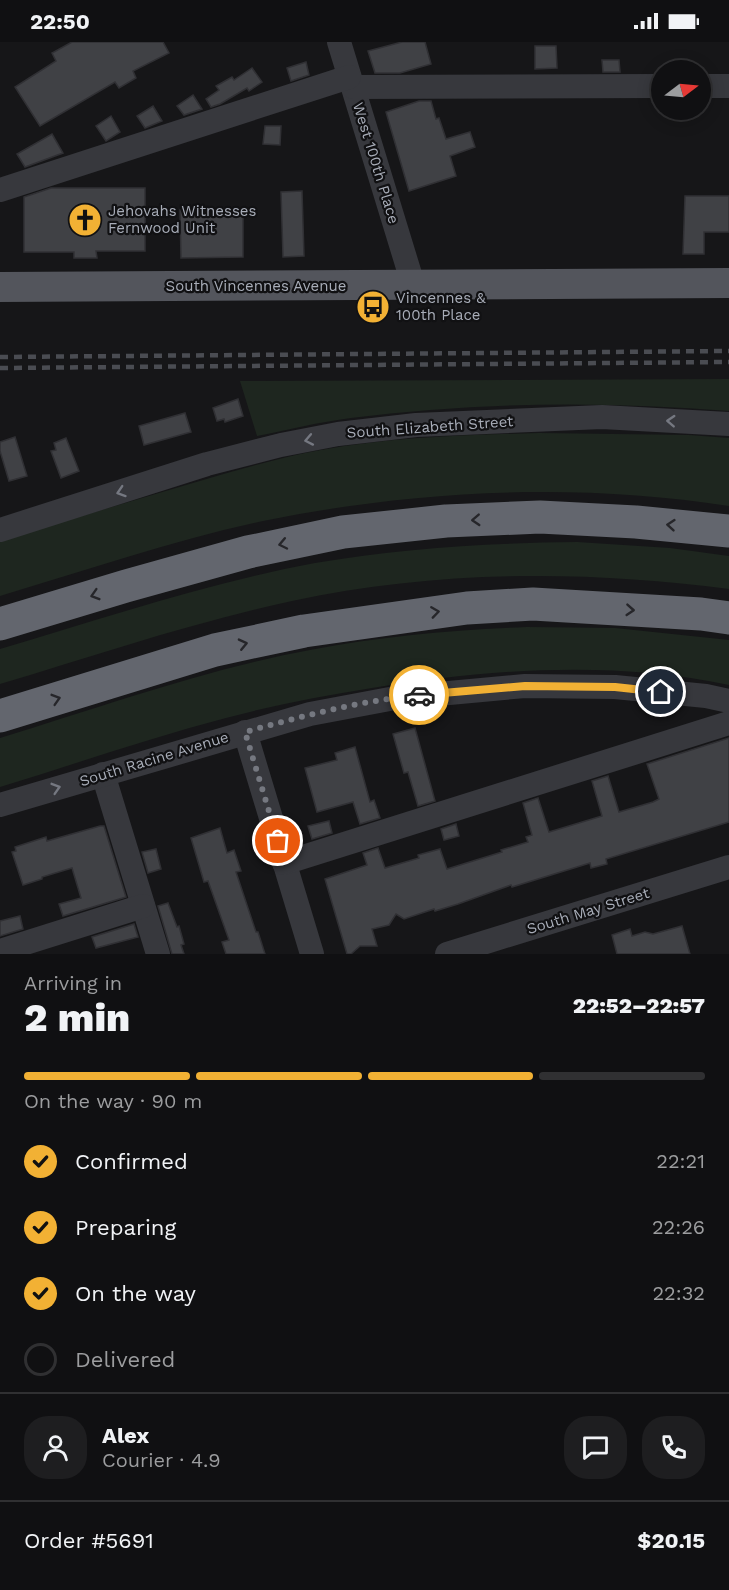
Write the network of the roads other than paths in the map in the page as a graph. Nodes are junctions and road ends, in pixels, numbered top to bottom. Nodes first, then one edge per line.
1 (339, 42) edge
2 (351, 82) junction
3 (651, 86) edge
4 (711, 86) edge
5 (729, 86) edge
6 (0, 190) edge
7 (729, 283) edge
8 (413, 285) junction
9 (0, 287) edge
10 (729, 424) edge
11 (0, 530) edge
12 (729, 531) edge
13 (729, 618) edge
14 (0, 624) edge
15 (729, 701) edge
16 (0, 716) edge
17 (729, 723) edge
18 (245, 732) junction
19 (103, 774) junction
20 (0, 805) edge
21 (284, 863) junction
22 (729, 867) edge
23 (143, 906) junction
24 (0, 951) edge
25 (158, 954) edge
26 (312, 954) edge
27 (447, 954) edge

1 - 2 street, West 100th Place
2 - 3 street
2 - 6 street
2 - 8 street, West 100th Place
4 - 5 street
7 - 8 main road, South Vincennes Avenue
8 - 9 main road, South Vincennes Avenue
10 -> 11 street, South Elizabeth Street
12 -> 14 highway
16 -> 13 highway
15 - 18 street, South Racine Avenue
17 - 21 street
18 - 19 street, South Racine Avenue
18 - 21 street
20 -> 19 street, South Racine Avenue
19 - 23 street
21 - 26 street
22 - 27 street, South May Street
23 - 24 street
23 - 25 street

